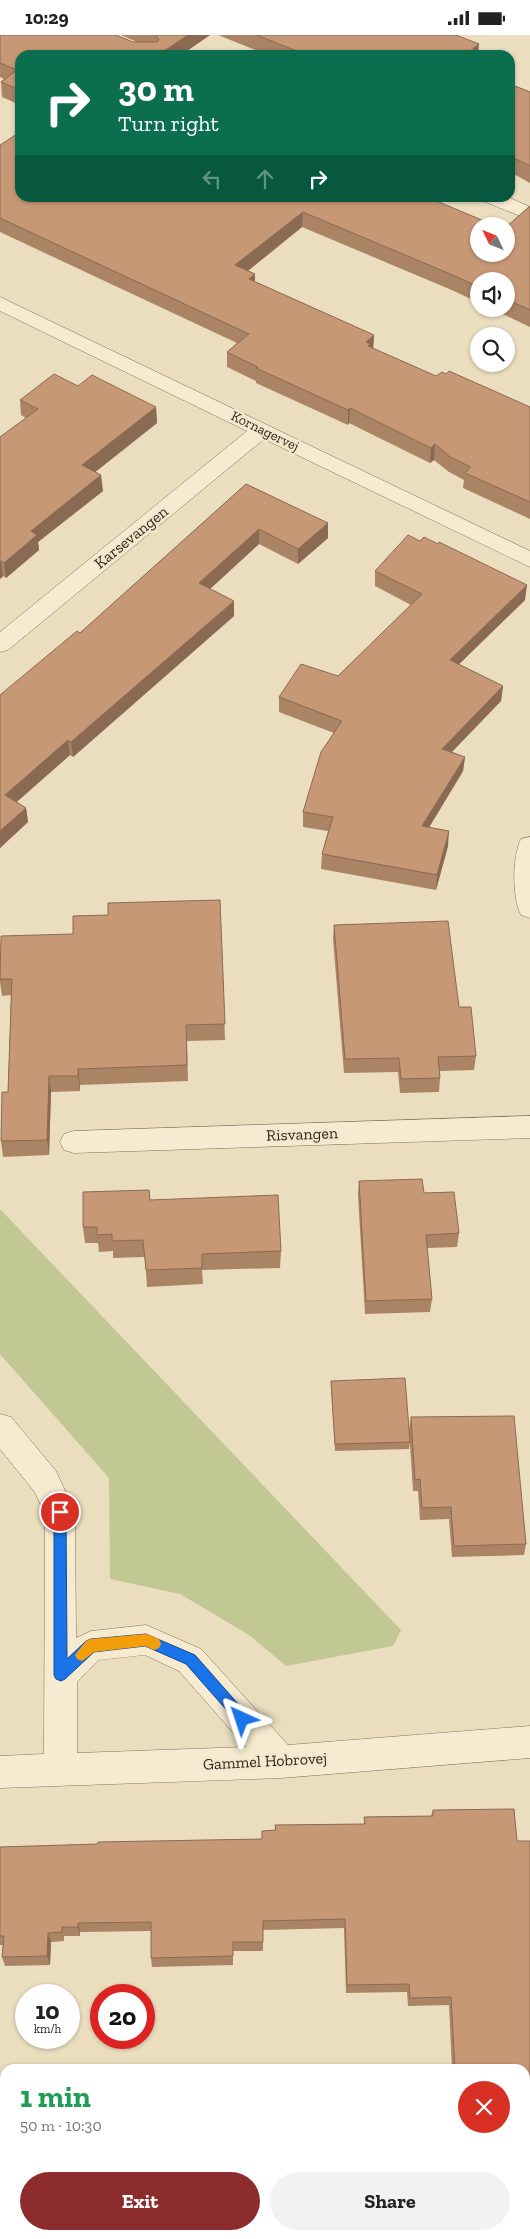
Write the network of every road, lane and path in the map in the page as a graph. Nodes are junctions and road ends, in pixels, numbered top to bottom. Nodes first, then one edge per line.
1 (502, 202) edge
2 (530, 214) edge
3 (0, 303) edge
4 (262, 430) junction
5 (530, 560) edge
6 (0, 644) edge
7 (530, 846) edge
8 (530, 909) edge
9 (530, 1127) edge
10 (74, 1142) dead end
11 (0, 1427) edge
12 (61, 1675) junction
13 (530, 1742) edge
14 (281, 1762) junction
15 (61, 1768) junction
16 (0, 1771) edge

1 - 2 street
3 - 4 street, Kornagervej
4 - 5 street, Kornagervej
4 - 6 street, Karsevangen
7 - 8 street
9 - 10 street, Risvangen
11 - 12 street
12 - 14 street
12 - 15 street
13 - 14 street, Gammel Hobrovej
14 - 15 street, Gammel Hobrovej
15 - 16 street, Gammel Hobrovej

